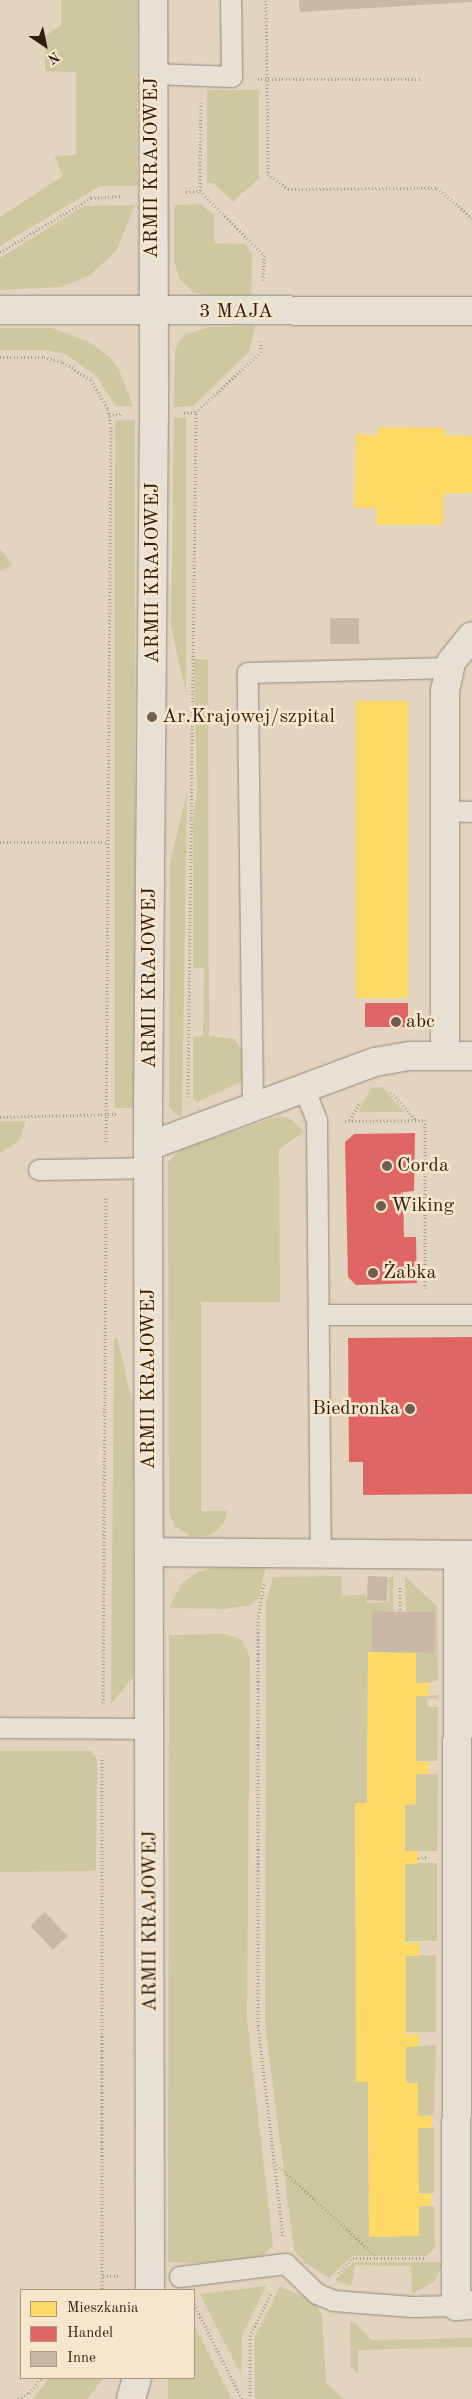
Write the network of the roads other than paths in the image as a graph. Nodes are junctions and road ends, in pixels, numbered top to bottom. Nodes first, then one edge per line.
1 (153, 0) edge
2 (231, 0) edge
3 (153, 74) junction
4 (0, 310) edge
5 (472, 311) edge
6 (152, 312) junction
7 (472, 636) edge
8 (450, 668) junction
9 (445, 811) junction
10 (472, 812) edge
11 (445, 1055) junction
12 (472, 1056) edge
13 (304, 1088) junction
14 (253, 1106) junction
15 (149, 1157) junction
16 (39, 1170) dead end
17 (319, 1315) junction
18 (472, 1315) edge
19 (151, 1552) junction
20 (321, 1552) junction
21 (465, 1555) edge
22 (0, 1728) edge
23 (151, 1729) junction
24 (180, 2277) dead end
25 (150, 2289) edge
26 (464, 2305) edge
27 (137, 2379) edge
28 (131, 2399) edge

1 - 3 street, ARMII KRAJOWEJ
2 - 3 lane
3 - 6 street, ARMII KRAJOWEJ
4 - 6 street, 3 MAJA
5 - 6 street, 3 MAJA
6 - 15 street, ARMII KRAJOWEJ
7 - 8 street
8 - 9 street
8 - 14 lane
9 - 10 lane
9 - 11 street
11 - 12 street
11 - 13 street
13 - 14 street
13 - 17 lane
14 - 15 street
15 - 16 lane
15 - 19 street, ARMII KRAJOWEJ
17 - 18 lane
17 - 20 lane
19 - 20 street
19 - 23 street, ARMII KRAJOWEJ
20 - 21 street
21 - 26 street
22 - 23 lane
23 - 25 street, ARMII KRAJOWEJ
24 - 26 lane
27 - 28 street

